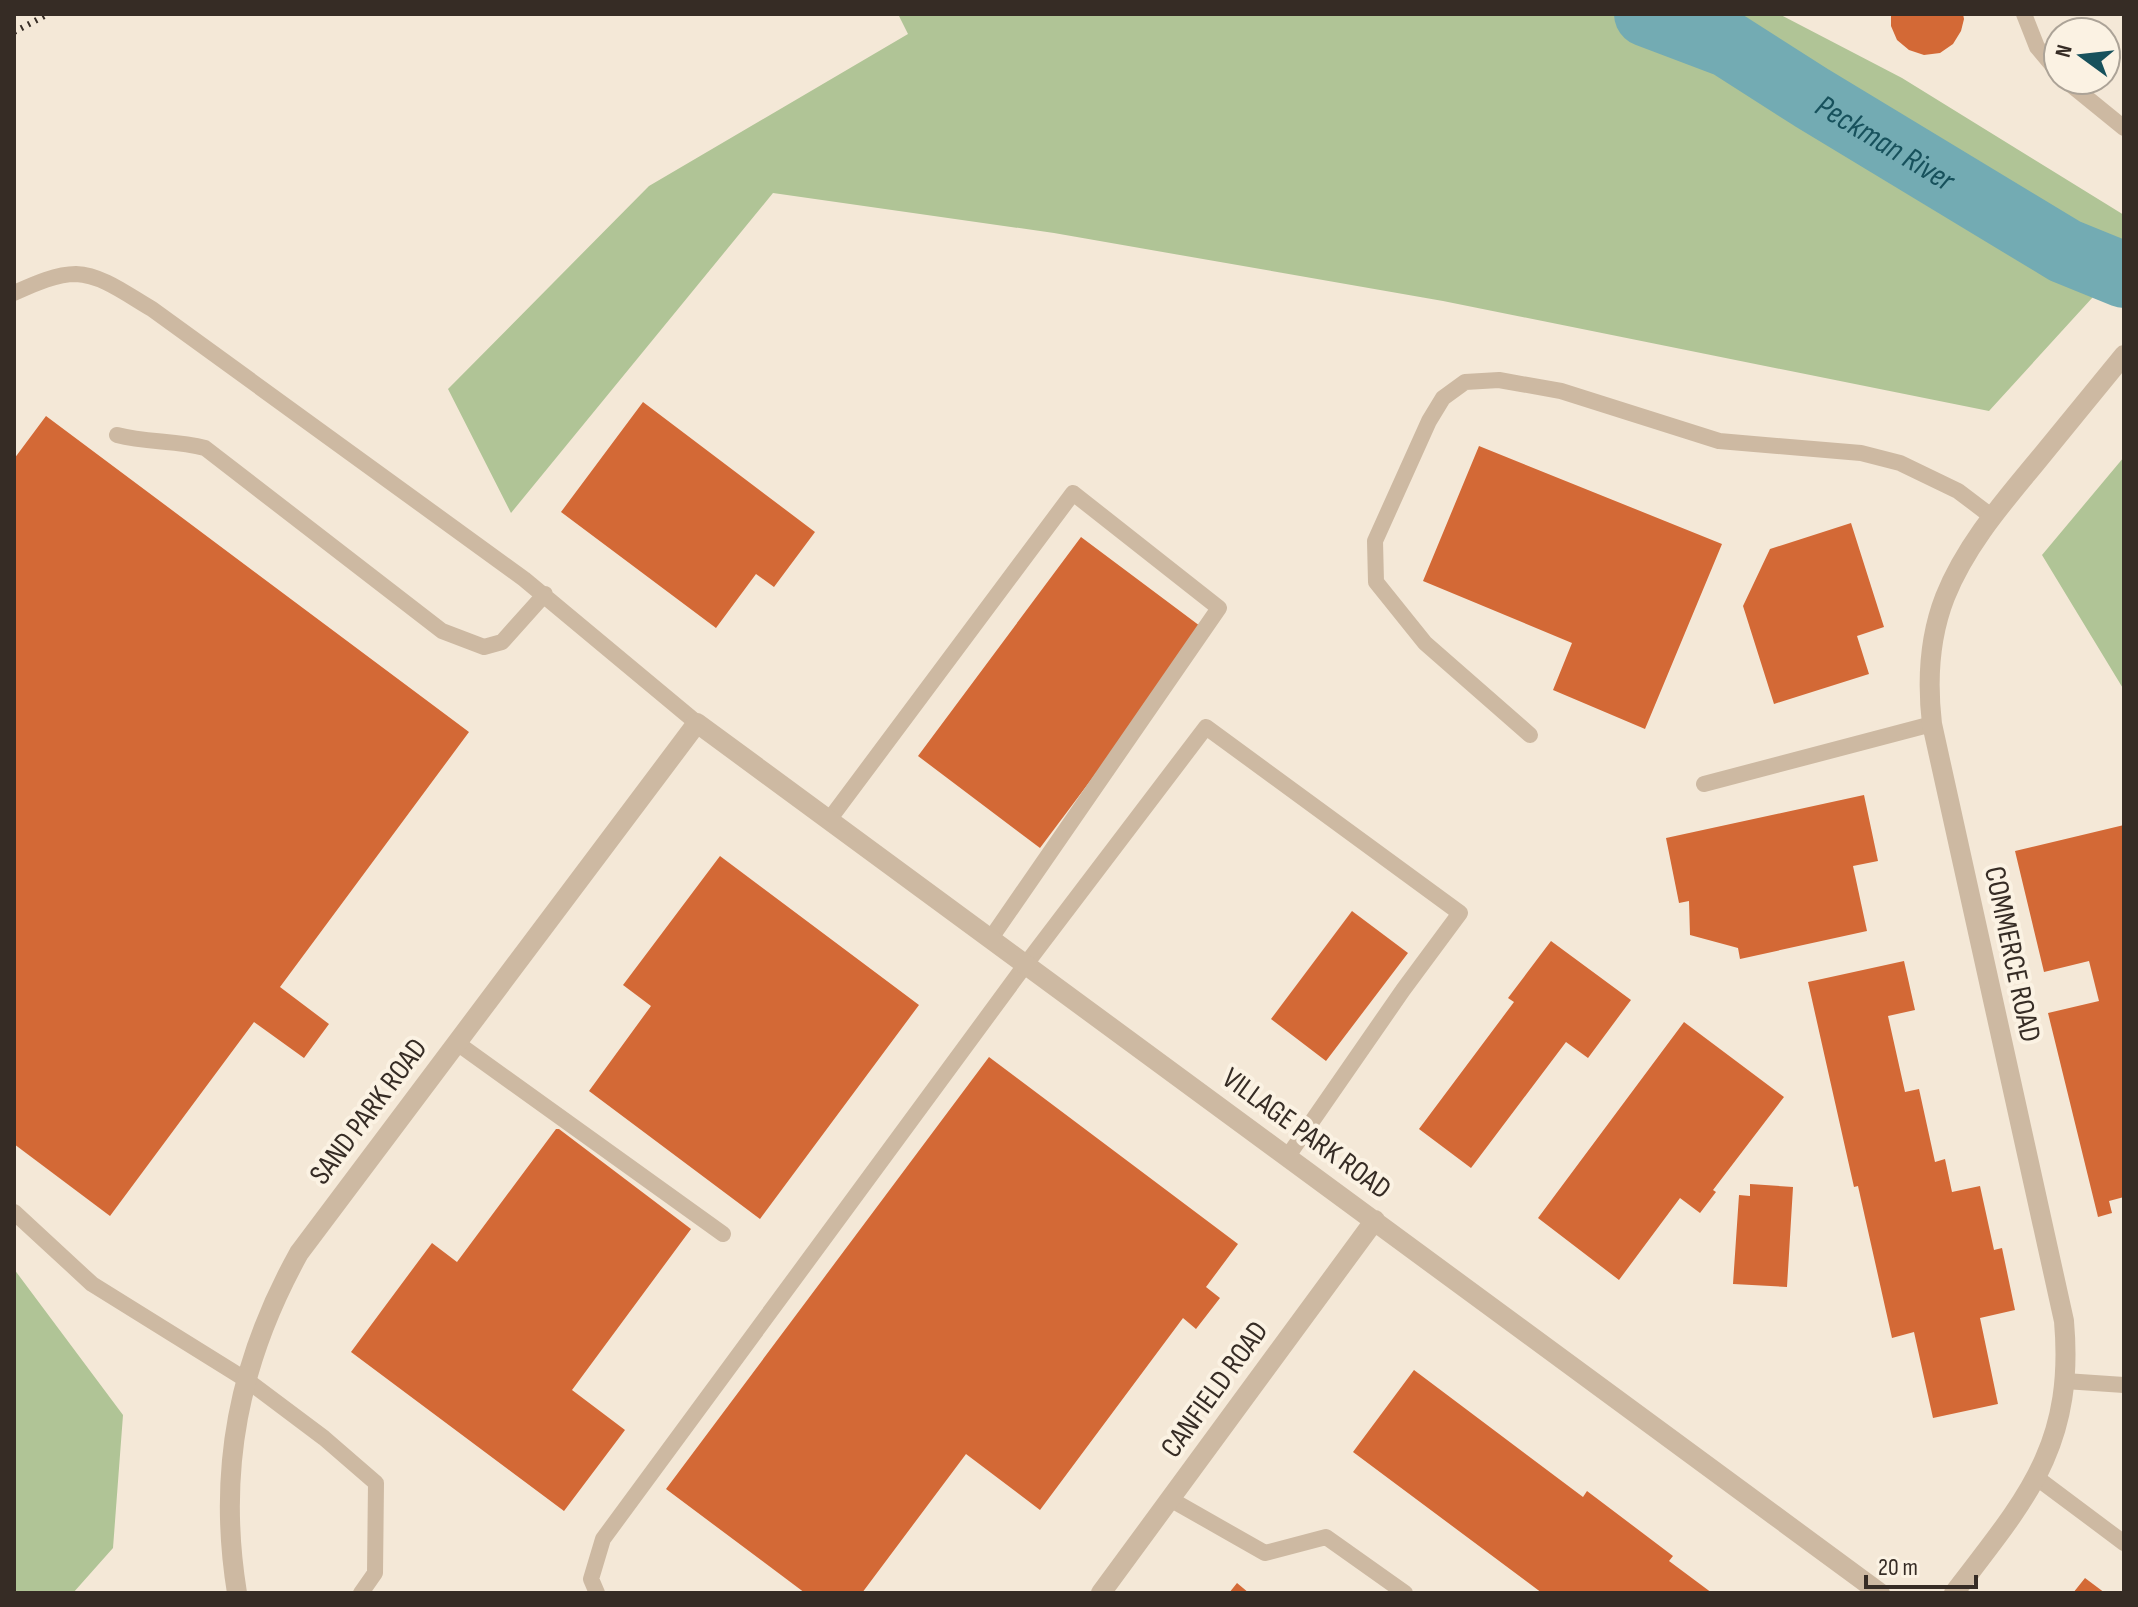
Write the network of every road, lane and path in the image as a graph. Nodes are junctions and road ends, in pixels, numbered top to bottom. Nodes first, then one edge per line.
1 (2024, 14) edge
2 (2042, 53) edge
3 (2085, 96) edge
4 (2124, 128) edge
5 (14, 293) edge
6 (2124, 355) edge
7 (117, 435) dead end
8 (1991, 516) junction
9 (545, 594) junction
10 (697, 723) junction
11 (1932, 724) junction
12 (1530, 735) dead end
13 (1704, 784) dead end
14 (829, 820) junction
15 (991, 938) junction
16 (1026, 964) junction
17 (457, 1043) junction
18 (1288, 1156) junction
19 (14, 1212) edge
20 (1375, 1220) junction
21 (723, 1234) dead end
22 (248, 1381) junction
23 (2065, 1381) junction
24 (2124, 1385) edge
25 (2037, 1478) junction
26 (1170, 1499) junction
27 (2124, 1543) edge
28 (237, 1593) edge
29 (361, 1593) edge
30 (597, 1593) edge
31 (1101, 1593) edge
32 (1405, 1593) edge
33 (1880, 1593) edge
34 (1954, 1593) edge

1 - 2 lane
3 - 4 lane
5 - 9 lane
6 - 8 street, COMMERCE ROAD
7 - 9 lane
8 - 11 street, COMMERCE ROAD
8 - 12 lane
9 - 10 lane
10 - 14 street, VILLAGE PARK ROAD
10 - 17 street, SAND PARK ROAD
11 - 13 lane
11 - 23 street, COMMERCE ROAD
14 - 15 street, VILLAGE PARK ROAD
14 - 15 lane
15 - 16 street, VILLAGE PARK ROAD
16 - 18 street, VILLAGE PARK ROAD
16 - 18 lane
16 - 30 lane
17 - 21 lane
17 - 22 street, SAND PARK ROAD
18 - 20 street, VILLAGE PARK ROAD
19 - 22 lane
20 - 26 street, CANFIELD ROAD
20 - 33 street, VILLAGE PARK ROAD
22 - 28 street, SAND PARK ROAD
22 - 29 lane
23 - 24 lane
23 - 25 street, COMMERCE ROAD
25 - 27 lane
25 - 34 street, COMMERCE ROAD
26 - 31 street, CANFIELD ROAD
26 - 32 lane

